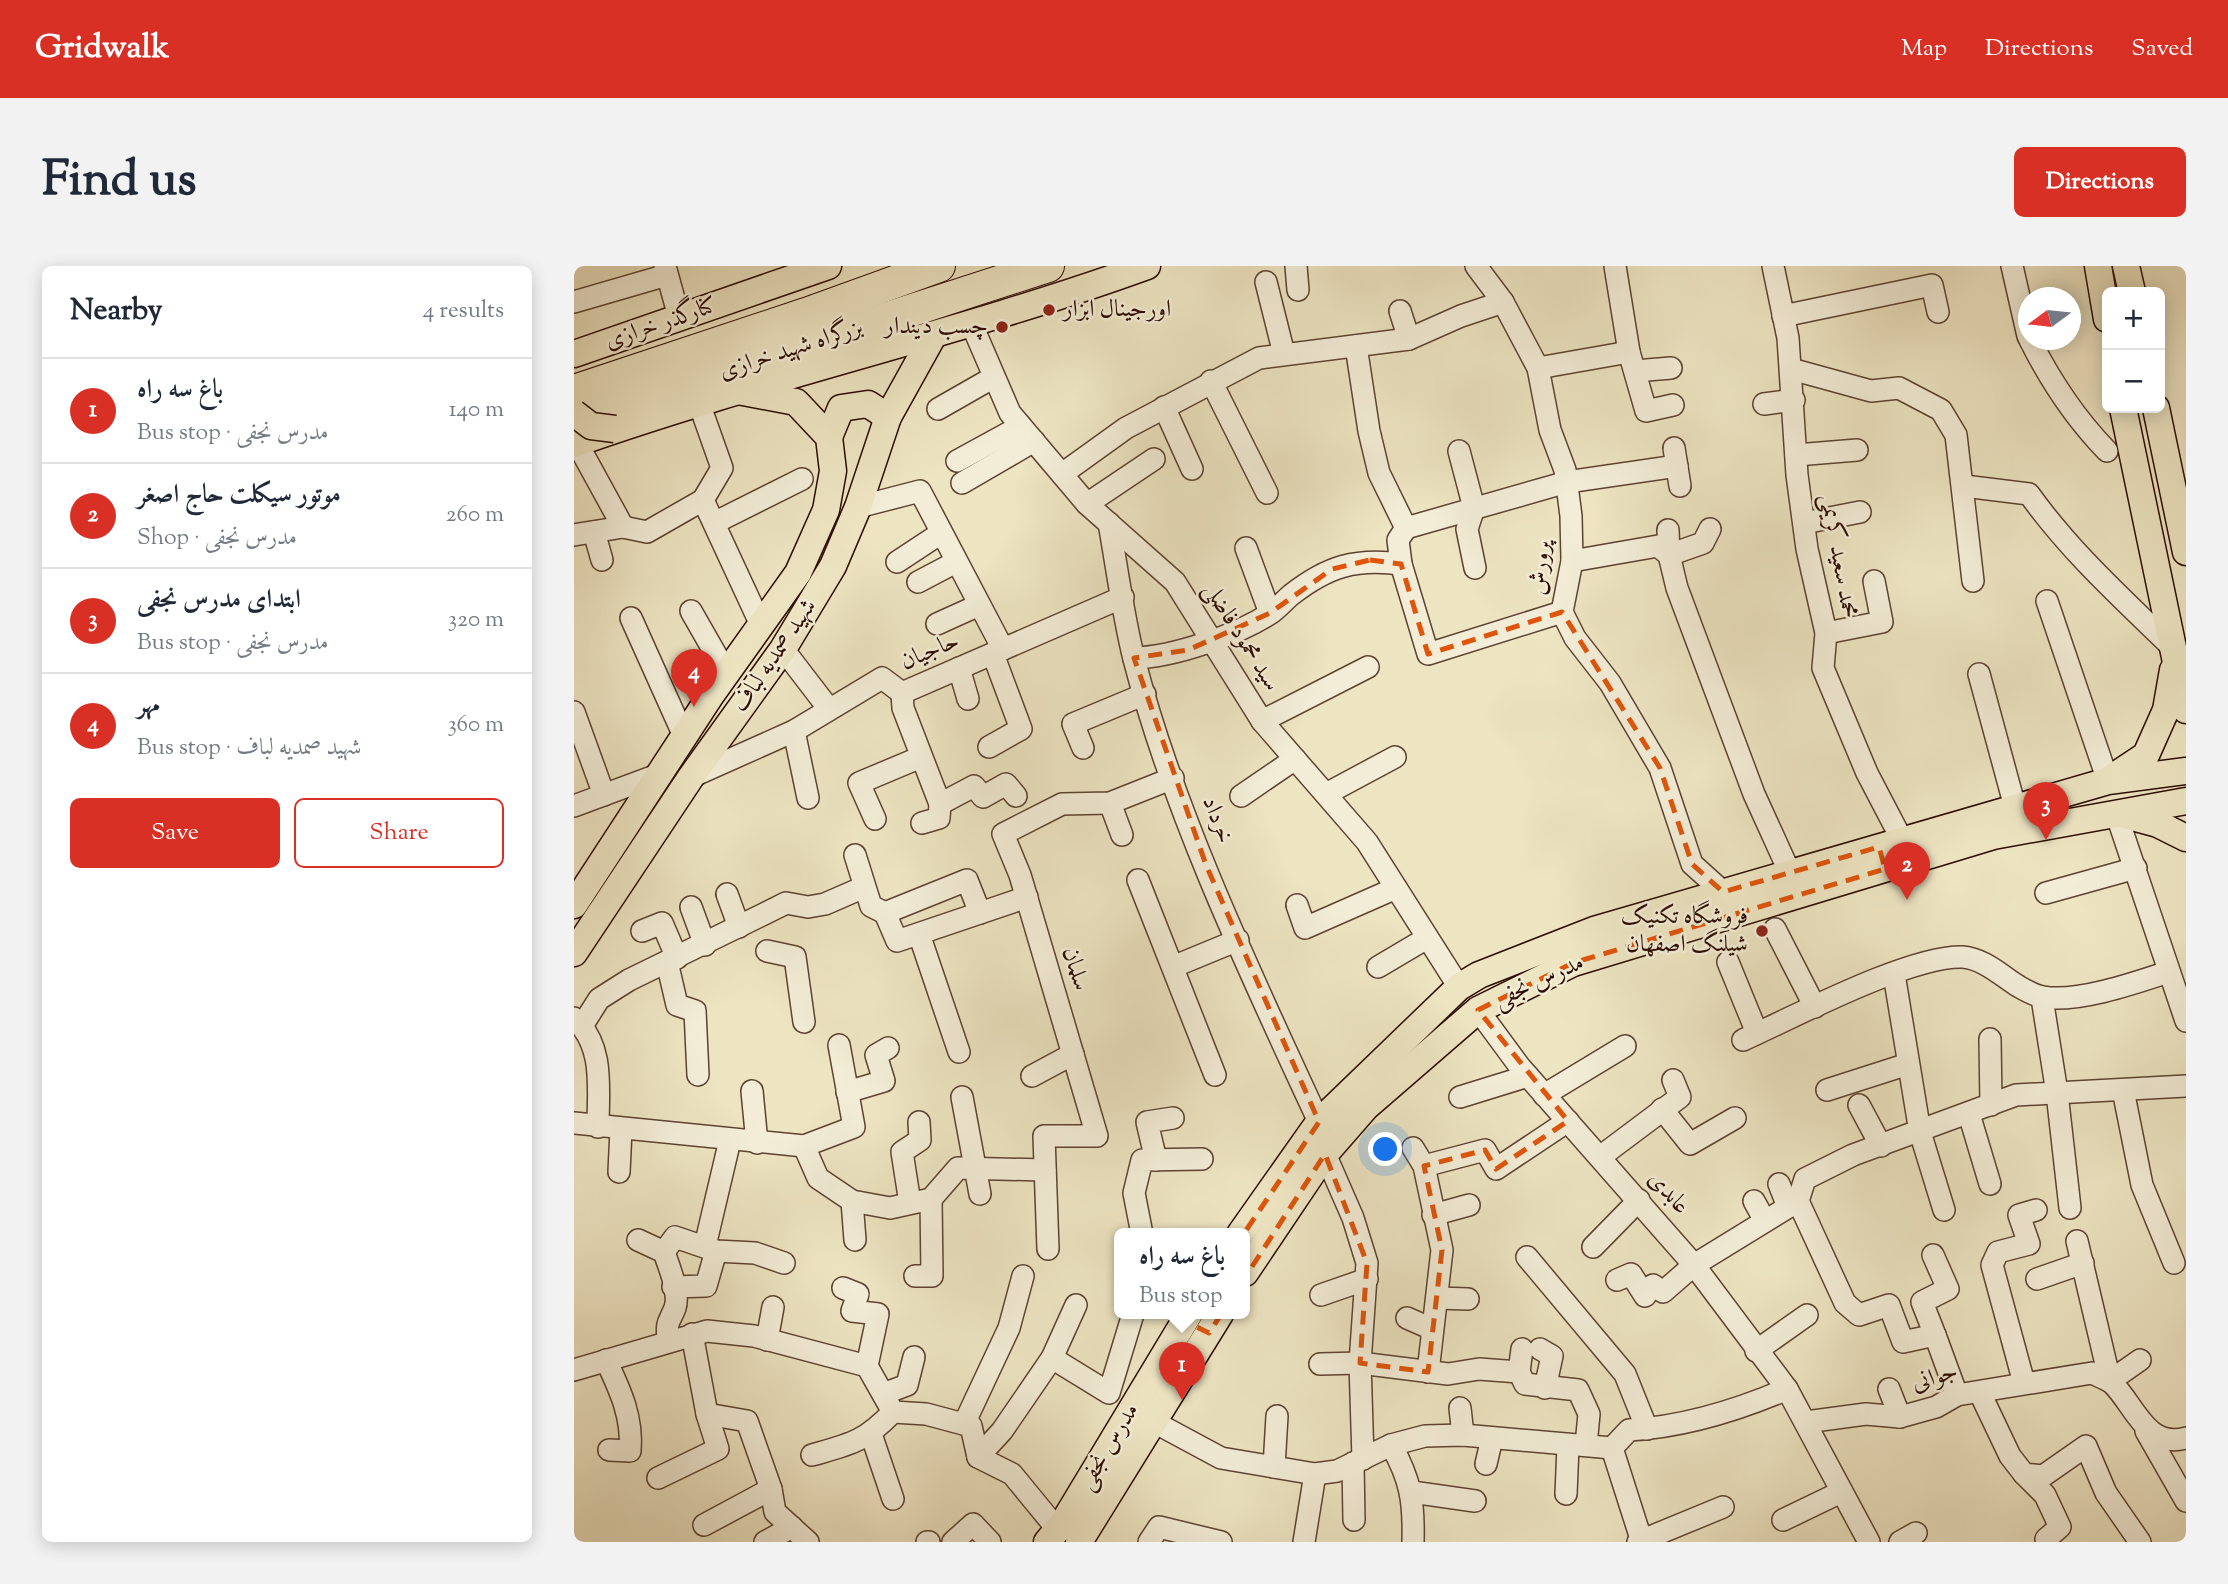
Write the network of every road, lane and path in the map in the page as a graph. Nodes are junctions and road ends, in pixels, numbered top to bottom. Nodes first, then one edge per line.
1 (828, 266) edge
2 (939, 266) edge
3 (1048, 266) edge
4 (1147, 266) edge
5 (1296, 266) edge
6 (1476, 266) edge
7 (1615, 266) edge
8 (1773, 266) edge
9 (2012, 266) edge
10 (2098, 266) edge
11 (2126, 266) edge
12 (666, 270) edge
13 (1266, 282) dead end
14 (2131, 287) edge
15 (1298, 290) dead end
16 (2102, 290) edge
17 (2018, 291) edge
18 (574, 302) edge
19 (1503, 302) junction
20 (1400, 311) dead end
21 (1938, 312) dead end
22 (1783, 316) junction
23 (679, 317) junction
24 (972, 324) junction
25 (933, 336) junction
26 (1409, 339) junction
27 (1356, 346) junction
28 (2035, 350) edge
29 (1284, 354) junction
30 (577, 355) edge
31 (1632, 361) junction
32 (1538, 368) junction
33 (1671, 368) dead end
34 (1791, 369) junction
35 (994, 377) junction
36 (1211, 381) junction
37 (574, 391) edge
38 (738, 391) junction
39 (1794, 400) junction
40 (699, 403) junction
41 (1764, 404) dead end
42 (1673, 405) dead end
43 (1164, 407) junction
44 (938, 409) dead end
45 (574, 413) edge
46 (2124, 413) edge
47 (2157, 413) edge
48 (888, 417) junction
49 (615, 429) junction
50 (1027, 434) junction
51 (575, 436) edge
52 (829, 437) junction
53 (1857, 450) dead end
54 (1459, 451) dead end
55 (2107, 451) dead end
56 (1796, 455) junction
57 (1154, 459) dead end
58 (957, 461) dead end
59 (1677, 467) dead end
60 (1192, 469) dead end
61 (1062, 474) junction
62 (802, 479) dead end
63 (1567, 482) junction
64 (962, 483) dead end
65 (1964, 486) junction
66 (1267, 493) dead end
67 (703, 500) junction
68 (1087, 503) junction
69 (858, 508) junction
70 (1474, 508) junction
71 (1860, 512) dead end
72 (714, 523) junction
73 (1109, 523) junction
74 (1804, 523) junction
75 (629, 528) junction
76 (1406, 528) junction
77 (1710, 529) dead end
78 (1668, 530) dead end
79 (584, 533) edge
80 (941, 533) junction
81 (1246, 548) dead end
82 (646, 551) dead end
83 (2186, 552) edge
84 (1670, 555) junction
85 (602, 560) dead end
86 (1572, 561) junction
87 (897, 562) dead end
88 (956, 562) junction
89 (1401, 564) junction
90 (1475, 568) dead end
91 (1874, 581) dead end
92 (1973, 581) dead end
93 (918, 582) dead end
94 (1123, 597) junction
95 (2047, 601) dead end
96 (979, 605) junction
97 (691, 611) dead end
98 (1562, 612) junction
99 (1270, 613) junction
100 (631, 618) dead end
101 (937, 624) dead end
102 (761, 625) junction
103 (1826, 633) junction
104 (1212, 640) junction
105 (783, 649) junction
106 (2176, 651) junction
107 (998, 652) junction
108 (1134, 658) junction
109 (1368, 667) dead end
110 (959, 668) junction
111 (727, 674) junction
112 (1979, 674) dead end
113 (902, 693) junction
114 (1145, 694) junction
115 (968, 699) dead end
116 (830, 709) junction
117 (2186, 710) edge
118 (574, 712) edge
119 (1262, 721) junction
120 (794, 731) junction
121 (684, 736) junction
122 (989, 747) dead end
123 (1083, 748) dead end
124 (921, 757) junction
125 (1395, 757) dead end
126 (1295, 759) junction
127 (2186, 771) edge
128 (660, 774) junction
129 (691, 777) junction
130 (1173, 778) junction
131 (2108, 781) junction
132 (1326, 794) junction
133 (604, 795) junction
134 (1016, 796) dead end
135 (1241, 796) dead end
136 (808, 798) dead end
137 (2186, 802) edge
138 (1110, 803) junction
139 (940, 804) junction
140 (574, 806) edge
141 (639, 806) junction
142 (2015, 807) junction
143 (2116, 813) junction
144 (875, 819) dead end
145 (661, 821) junction
146 (922, 823) dead end
147 (1122, 835) dead end
148 (2186, 838) edge
149 (1889, 852) junction
150 (855, 855) dead end
151 (2136, 868) junction
152 (1790, 873) junction
153 (1138, 880) dead end
154 (864, 887) junction
155 (1396, 888) junction
156 (1723, 892) junction
157 (2046, 893) dead end
158 (727, 894) dead end
159 (1027, 897) junction
160 (574, 905) edge
161 (1297, 905) dead end
162 (691, 907) dead end
163 (885, 913) junction
164 (980, 913) junction
165 (764, 914) junction
166 (739, 927) junction
167 (1775, 929) dead end
168 (642, 932) dead end
169 (919, 934) junction
170 (1427, 938) junction
171 (1238, 940) junction
172 (705, 945) junction
173 (574, 953) edge
174 (672, 960) junction
175 (1727, 962) dead end
176 (1174, 966) junction
177 (1378, 967) dead end
178 (2168, 972) junction
179 (1894, 974) junction
180 (1459, 986) junction
181 (2042, 998) junction
182 (1815, 1007) junction
183 (1478, 1010) junction
184 (2186, 1021) edge
185 (578, 1022) edge
186 (804, 1022) dead end
187 (1990, 1039) dead end
188 (839, 1045) dead end
189 (1625, 1046) dead end
190 (888, 1048) dead end
191 (959, 1052) dead end
192 (1073, 1054) junction
193 (1908, 1064) junction
194 (698, 1075) dead end
195 (1215, 1075) dead end
196 (1032, 1076) dead end
197 (1528, 1076) junction
198 (1673, 1080) dead end
199 (2186, 1086) edge
200 (1827, 1090) dead end
201 (2123, 1090) junction
202 (752, 1091) dead end
203 (847, 1092) junction
204 (2057, 1093) junction
205 (1545, 1095) junction
206 (962, 1097) dead end
207 (1460, 1097) dead end
208 (1859, 1105) dead end
209 (1991, 1105) junction
210 (1662, 1110) junction
211 (1969, 1114) junction
212 (1173, 1118) dead end
213 (1735, 1118) dead end
214 (1568, 1121) junction
215 (919, 1122) dead end
216 (1319, 1122) junction
217 (574, 1123) edge
218 (598, 1127) junction
219 (621, 1130) junction
220 (1920, 1132) junction
221 (730, 1140) junction
222 (757, 1143) junction
223 (804, 1146) junction
224 (1881, 1146) junction
225 (1413, 1148) dead end
226 (1325, 1154) junction
227 (1600, 1157) junction
228 (1202, 1159) dead end
229 (1156, 1160) junction
230 (976, 1166) junction
231 (1424, 1166) junction
232 (1045, 1170) junction
233 (619, 1172) dead end
234 (1779, 1184) dead end
235 (1990, 1184) dead end
236 (980, 1194) dead end
237 (931, 1199) junction
238 (1639, 1200) junction
239 (852, 1201) junction
240 (1754, 1201) dead end
241 (910, 1203) junction
242 (1793, 1204) junction
243 (1469, 1205) dead end
244 (2070, 1208) dead end
245 (1944, 1210) dead end
246 (2036, 1210) dead end
247 (1433, 1215) junction
248 (1765, 1221) junction
249 (1141, 1228) edge
250 (1244, 1228) edge
251 (638, 1240) dead end
252 (855, 1240) dead end
253 (2077, 1241) dead end
254 (1602, 1247) dead end
255 (711, 1248) junction
256 (1048, 1249) dead end
257 (664, 1252) junction
258 (1933, 1255) dead end
259 (1527, 1257) dead end
260 (784, 1263) dead end
261 (2082, 1263) junction
262 (2174, 1263) dead end
263 (1694, 1265) junction
264 (1250, 1266) edge
265 (915, 1276) dead end
266 (1023, 1276) dead end
267 (1367, 1279) junction
268 (2037, 1279) dead end
269 (1617, 1280) dead end
270 (673, 1287) junction
271 (843, 1288) dead end
272 (1321, 1295) dead end
273 (1437, 1298) junction
274 (1468, 1299) dead end
275 (1076, 1305) dead end
276 (774, 1307) dead end
277 (1807, 1315) dead end
278 (1407, 1318) dead end
279 (1132, 1319) edge
280 (1186, 1319) edge
281 (1192, 1319) edge
282 (1215, 1324) edge
283 (702, 1326) junction
284 (1432, 1329) junction
285 (1935, 1335) junction
286 (668, 1340) junction
287 (767, 1340) junction
288 (1756, 1351) junction
289 (915, 1357) dead end
290 (1052, 1358) junction
291 (606, 1360) junction
292 (2140, 1360) dead end
293 (1360, 1363) junction
294 (1320, 1364) dead end
295 (867, 1366) junction
296 (574, 1370) edge
297 (1428, 1372) junction
298 (1519, 1372) junction
299 (2110, 1381) junction
300 (2024, 1383) junction
301 (1545, 1388) junction
302 (1787, 1389) junction
303 (1889, 1389) dead end
304 (1980, 1393) junction
305 (1957, 1395) junction
306 (888, 1403) junction
307 (1460, 1408) dead end
308 (707, 1414) junction
309 (1277, 1416) dead end
310 (1900, 1417) junction
311 (1154, 1422) junction
312 (1806, 1422) junction
313 (964, 1424) junction
314 (1647, 1429) junction
315 (2146, 1431) junction
316 (871, 1434) junction
317 (1463, 1435) junction
318 (1492, 1438) junction
319 (2186, 1438) edge
320 (1391, 1445) junction
321 (1577, 1446) junction
322 (1612, 1448) junction
323 (609, 1450) dead end
324 (812, 1455) dead end
325 (978, 1457) junction
326 (1358, 1461) junction
327 (1486, 1464) dead end
328 (1274, 1467) junction
329 (1315, 1474) junction
330 (2024, 1474) junction
331 (658, 1478) dead end
332 (771, 1489) junction
333 (1412, 1492) junction
334 (1841, 1492) junction
335 (1566, 1494) dead end
336 (893, 1500) dead end
337 (1475, 1501) dead end
338 (2186, 1502) edge
339 (1723, 1507) dead end
340 (1354, 1520) dead end
341 (1783, 1520) dead end
342 (704, 1525) dead end
343 (792, 1527) junction
344 (1061, 1538) edge
345 (2135, 1540) edge
346 (1640, 1541) edge
347 (765, 1542) edge
348 (808, 1542) edge
349 (953, 1542) edge
350 (990, 1542) edge
351 (1149, 1542) edge
352 (1221, 1542) edge
353 (1304, 1542) edge
354 (1413, 1542) edge
355 (1869, 1542) edge
356 (2048, 1542) edge

1 - 23 main road, کنارگذر خرازی
2 - 37 highway, بزرگراه شهید خرازی
3 - 51 highway, بزرگراه شهید خرازی
4 - 24 main road
5 - 15 street
6 - 19 street, پرورش
7 - 31 street
8 - 22 street, محمد سعید کریمی
9 - 17 street
10 - 16 main road
11 - 14 main road
12 - 18 street
12 - 23 street
13 - 29 street
19 - 26 street
19 - 32 street, پرورش
20 - 26 street
21 - 22 street
22 - 34 street, محمد سعید کریمی
23 - 30 main road, کنارگذر خرازی
24 - 25 main road
24 - 35 street, سید محمود فاضلی
25 - 38 main road
25 - 48 main road, شهید صمدیه لباف
26 - 27 street
27 - 29 street
27 - 76 street
28 - 55 street
29 - 36 street
31 - 32 street
31 - 33 street
31 - 42 street
32 - 63 street, پرورش
34 - 39 street, محمد سعید کریمی
34 - 65 street
35 - 44 street
35 - 50 street, سید محمود فاضلی
36 - 43 street
36 - 66 street
38 - 40 main road
38 - 52 main road
39 - 41 street
39 - 56 street, محمد سعید کریمی
40 - 49 main road
40 - 67 street
43 - 60 street
43 - 61 street
45 - 49 main road, bridge
46 - 106 main road
47 - 83 main road
48 - 52 main road
48 - 69 main road, شهید صمدیه لباف
49 - 51 main road
50 - 58 street
50 - 61 street, سید محمود فاضلی
50 - 64 street
51 - 75 street
52 - 102 main road, شهید صمدیه لباف
53 - 56 street
54 - 70 street
56 - 74 street, محمد سعید کریمی
57 - 68 street
59 - 63 street
61 - 68 street, سید محمود فاضلی
62 - 72 street
63 - 70 street
63 - 86 street, پرورش
65 - 92 street
65 - 106 street
67 - 72 street
67 - 75 street
68 - 73 street, سید محمود فاضلی
69 - 80 street
69 - 105 main road, شهید صمدیه لباف
70 - 76 street
70 - 90 street
71 - 74 street
72 - 102 street
73 - 94 street, خرداد
73 - 104 street, سید محمود فاضلی
74 - 103 street, محمد سعید کریمی
75 - 79 street
75 - 82 street
76 - 89 street
77 - 84 street
78 - 84 street
79 - 85 street
80 - 87 street
80 - 88 street
81 - 99 street
84 - 86 street
84 - 152 street
86 - 98 street, پرورش
88 - 93 street
88 - 96 street
89 - 98 street
89 - 99 street
91 - 103 street
94 - 107 street, حاجیان
94 - 108 street, خرداد
95 - 131 street
96 - 101 street
96 - 107 street
97 - 111 street
98 - 156 street, پرورش
99 - 104 street
100 - 121 street
102 - 111 main road, شهید صمدیه لباف
103 - 149 street, محمد سعید کریمی
104 - 108 street
104 - 119 street, سید محمود فاضلی
105 - 116 street
105 - 129 main road, شهید صمدیه لباف
106 - 117 main road
106 - 131 main road
107 - 110 street, حاجیان
107 - 122 street
108 - 114 street, خرداد
109 - 119 street
110 - 113 street, حاجیان
110 - 115 street
111 - 121 main road, شهید صمدیه لباف
112 - 142 street
113 - 116 street, حاجیان
113 - 124 street
114 - 123 street
114 - 130 street, خرداد
116 - 120 street, حاجیان
118 - 133 street
119 - 126 street, سید محمود فاضلی
120 - 129 street, حاجیان
120 - 136 street
121 - 128 main road, شهید صمدیه لباف
124 - 139 street
124 - 144 street
125 - 132 street
126 - 132 street, سید محمود فاضلی
126 - 135 street
127 - 131 main road, مدرس نجفی
128 - 133 street
128 - 141 main road, شهید صمدیه لباف
129 - 145 main road, شهید صمدیه لباف
130 - 138 street, سلمان
130 - 171 street, خرداد
131 - 142 main road, مدرس نجفی
132 - 155 street, سید محمود فاضلی
133 - 140 street
134 - 139 street
137 - 143 main road, مدرس نجفی
138 - 147 street
138 - 159 street, سلمان
139 - 146 street
141 - 145 main road
141 - 160 main road, شهید صمدیه لباف
142 - 149 main road, مدرس نجفی
143 - 148 main road
143 - 149 main road, مدرس نجفی
143 - 151 street
145 - 173 main road, شهید صمدیه لباف
149 - 152 main road, مدرس نجفی
149 - 183 main road, مدرس نجفی
150 - 154 street
151 - 157 street
151 - 178 street
152 - 156 main road, مدرس نجفی
153 - 176 street
154 - 163 street
154 - 165 street
155 - 161 street
155 - 170 street, سید محمود فاضلی
156 - 180 main road, مدرس نجفی
158 - 166 street
159 - 164 street
159 - 192 street, سلمان
162 - 172 street
163 - 164 street
163 - 169 street
164 - 169 street
165 - 166 street
165 - 186 street
166 - 172 street
167 - 182 street
168 - 174 street
169 - 191 street
170 - 177 street
170 - 180 street, سید محمود فاضلی
171 - 176 street
171 - 216 street, خرداد
172 - 174 street
174 - 185 street
174 - 194 street
175 - 182 street
176 - 195 street
178 - 181 street
178 - 184 street
179 - 181 street
179 - 182 street
179 - 193 street
180 - 216 main road, مدرس نجفی
181 - 204 street
183 - 197 street, عابدی
183 - 226 main road, مدرس نجفی
185 - 218 street
187 - 209 street
188 - 203 street
189 - 205 street
190 - 203 street
192 - 196 street
192 - 232 street, سلمان
193 - 200 street
193 - 220 street
197 - 205 street, عابدی
197 - 207 street
198 - 210 street
199 - 201 street
201 - 204 street
201 - 262 street
202 - 222 street
203 - 223 street
204 - 209 street
204 - 244 street
205 - 214 street, عابدی
206 - 230 street
208 - 224 street
209 - 211 street
210 - 213 street
210 - 227 street
211 - 220 street
211 - 235 street
212 - 229 street
214 - 227 street, عابدی
214 - 231 street
215 - 241 street
216 - 250 main road, مدرس نجفی
217 - 218 street
218 - 219 street
219 - 221 street
219 - 233 street
220 - 224 street
220 - 245 street
221 - 222 street
221 - 255 street
222 - 223 street
223 - 239 street
224 - 242 street
225 - 231 street
226 - 264 main road, مدرس نجفی
226 - 267 street
227 - 238 street, عابدی
228 - 229 street
229 - 249 street
230 - 232 street
230 - 236 street
230 - 237 street
231 - 247 street
232 - 256 street, سلمان
234 - 242 street
237 - 241 street
237 - 265 street
238 - 254 street
238 - 263 street, عابدی
239 - 241 street
239 - 252 street
240 - 248 street
242 - 248 street
242 - 285 street
243 - 247 street
246 - 300 street
247 - 273 street
248 - 263 street
251 - 257 street
253 - 261 street
255 - 257 street
255 - 260 street
255 - 270 street
257 - 270 street
258 - 285 street
259 - 314 street
261 - 268 street
261 - 299 street
263 - 269 street
263 - 288 street, عابدی
266 - 313 street
267 - 272 street
267 - 293 street
270 - 286 street
271 - 295 street
273 - 274 street
273 - 284 street
275 - 290 street
276 - 287 street
277 - 288 street
278 - 284 street
279 - 290 street
280 - 344 main road, مدرس نجفی
281 - 282 main road
282 - 311 main road, مدرس نجفی
283 - 286 street
283 - 287 street
283 - 308 street
284 - 297 street
285 - 305 street
286 - 291 street
287 - 295 street
288 - 302 street, عابدی
289 - 306 street
290 - 325 street
291 - 296 street
291 - 323 street
292 - 299 street
293 - 294 street
293 - 297 street
293 - 326 street
295 - 306 street
297 - 298 street
298 - 301 street
298 - 301 street
299 - 300 street, جوانی
299 - 315 street
300 - 304 street, جوانی
301 - 321 street
302 - 312 street, عابدی
302 - 314 street
303 - 310 street
304 - 305 street, جوانی
304 - 330 street
305 - 310 street, جوانی
306 - 313 street
306 - 316 street
307 - 317 street
308 - 331 street
308 - 332 street
309 - 328 street
310 - 312 street, جوانی
311 - 328 street
311 - 344 main road, مدرس نجفی
312 - 334 street
313 - 325 street
314 - 322 street
315 - 319 street
315 - 338 street
316 - 324 street
316 - 336 street
317 - 318 street
317 - 320 street
318 - 321 street
318 - 327 street
320 - 326 street
320 - 333 street
321 - 322 street
321 - 335 street
322 - 346 street
325 - 344 street
326 - 329 street
326 - 340 street
328 - 329 street
329 - 353 street
330 - 345 street
330 - 356 street
332 - 342 street
332 - 343 street
333 - 337 street
333 - 354 street
334 - 341 street
334 - 355 street
339 - 346 street
343 - 347 street
343 - 348 street
349 - 350 street
351 - 352 street

